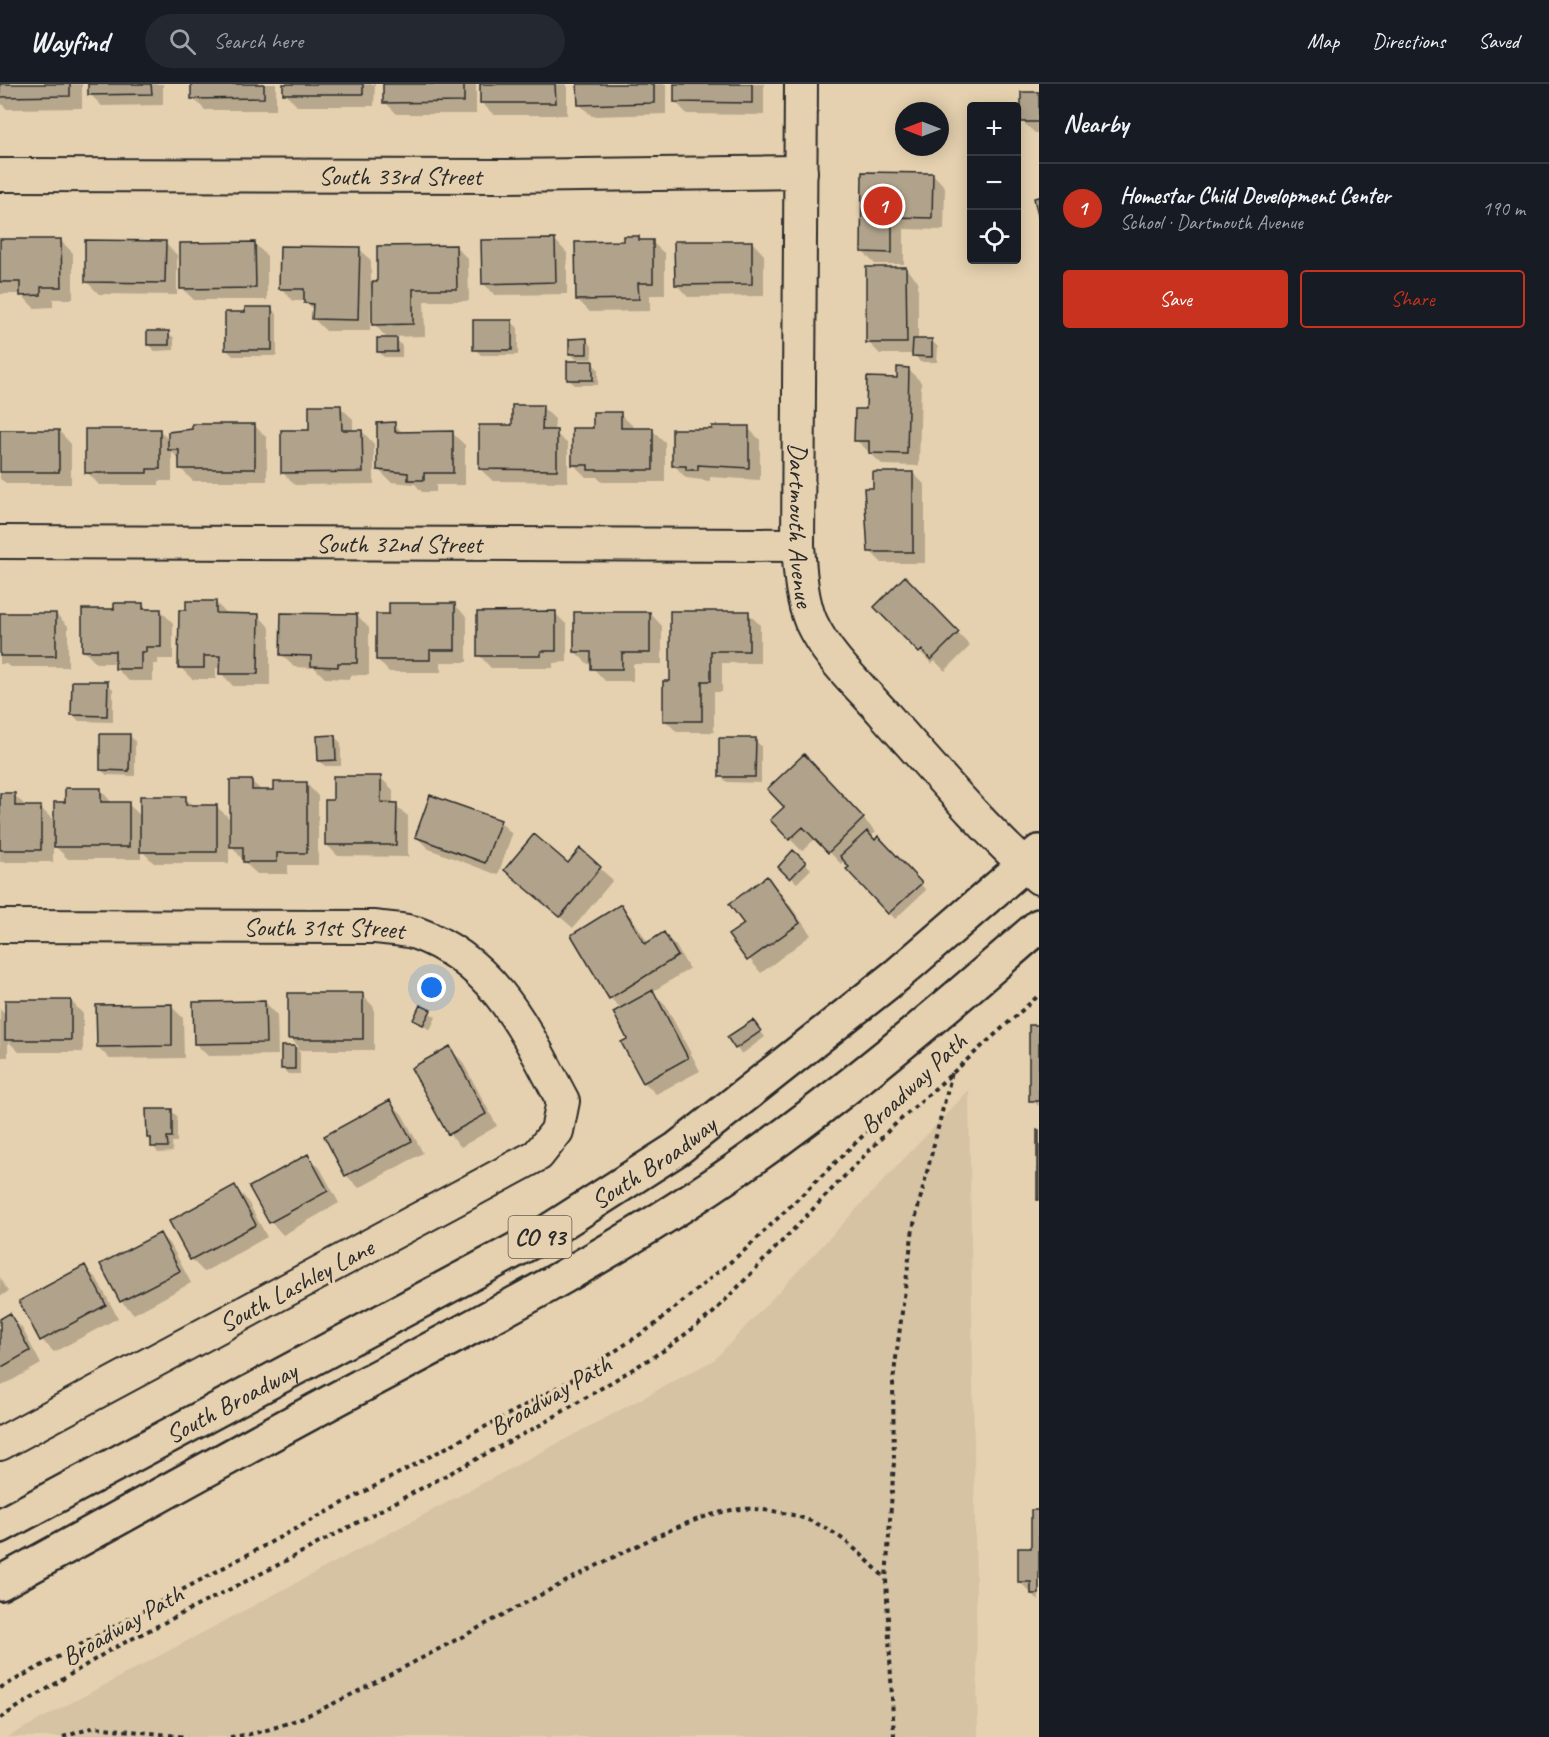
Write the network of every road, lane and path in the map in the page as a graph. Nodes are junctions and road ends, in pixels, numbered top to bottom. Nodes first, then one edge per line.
1 (801, 84) edge
2 (801, 172) junction
3 (0, 175) edge
4 (0, 542) edge
5 (798, 545) junction
6 (1035, 865) edge
7 (0, 926) edge
8 (1039, 926) edge
9 (1039, 995) edge
10 (952, 1071) junction
11 (904, 1096) dead end
12 (563, 1101) joint
13 (0, 1444) edge
14 (0, 1526) edge
15 (886, 1579) junction
16 (0, 1584) edge
17 (0, 1688) edge
18 (0, 1718) edge
19 (63, 1737) edge
20 (187, 1737) edge
21 (230, 1737) edge
22 (894, 1737) edge

1 - 2 street, Dartmouth Avenue
2 - 3 street, South 33rd Street
2 - 5 street, Dartmouth Avenue
4 - 5 street, South 32nd Street
5 - 6 street, Dartmouth Avenue
6 - 14 main road, South Broadway / CO 93
7 - 12 street, South 31st Street
8 - 16 main road, South Broadway / CO 93
9 - 10 path, Broadway Path
10 - 15 path
10 - 18 path, Broadway Path
11 - 17 path
12 - 13 street, South Lashley Lane
15 - 21 path
15 - 22 path
19 - 20 path

